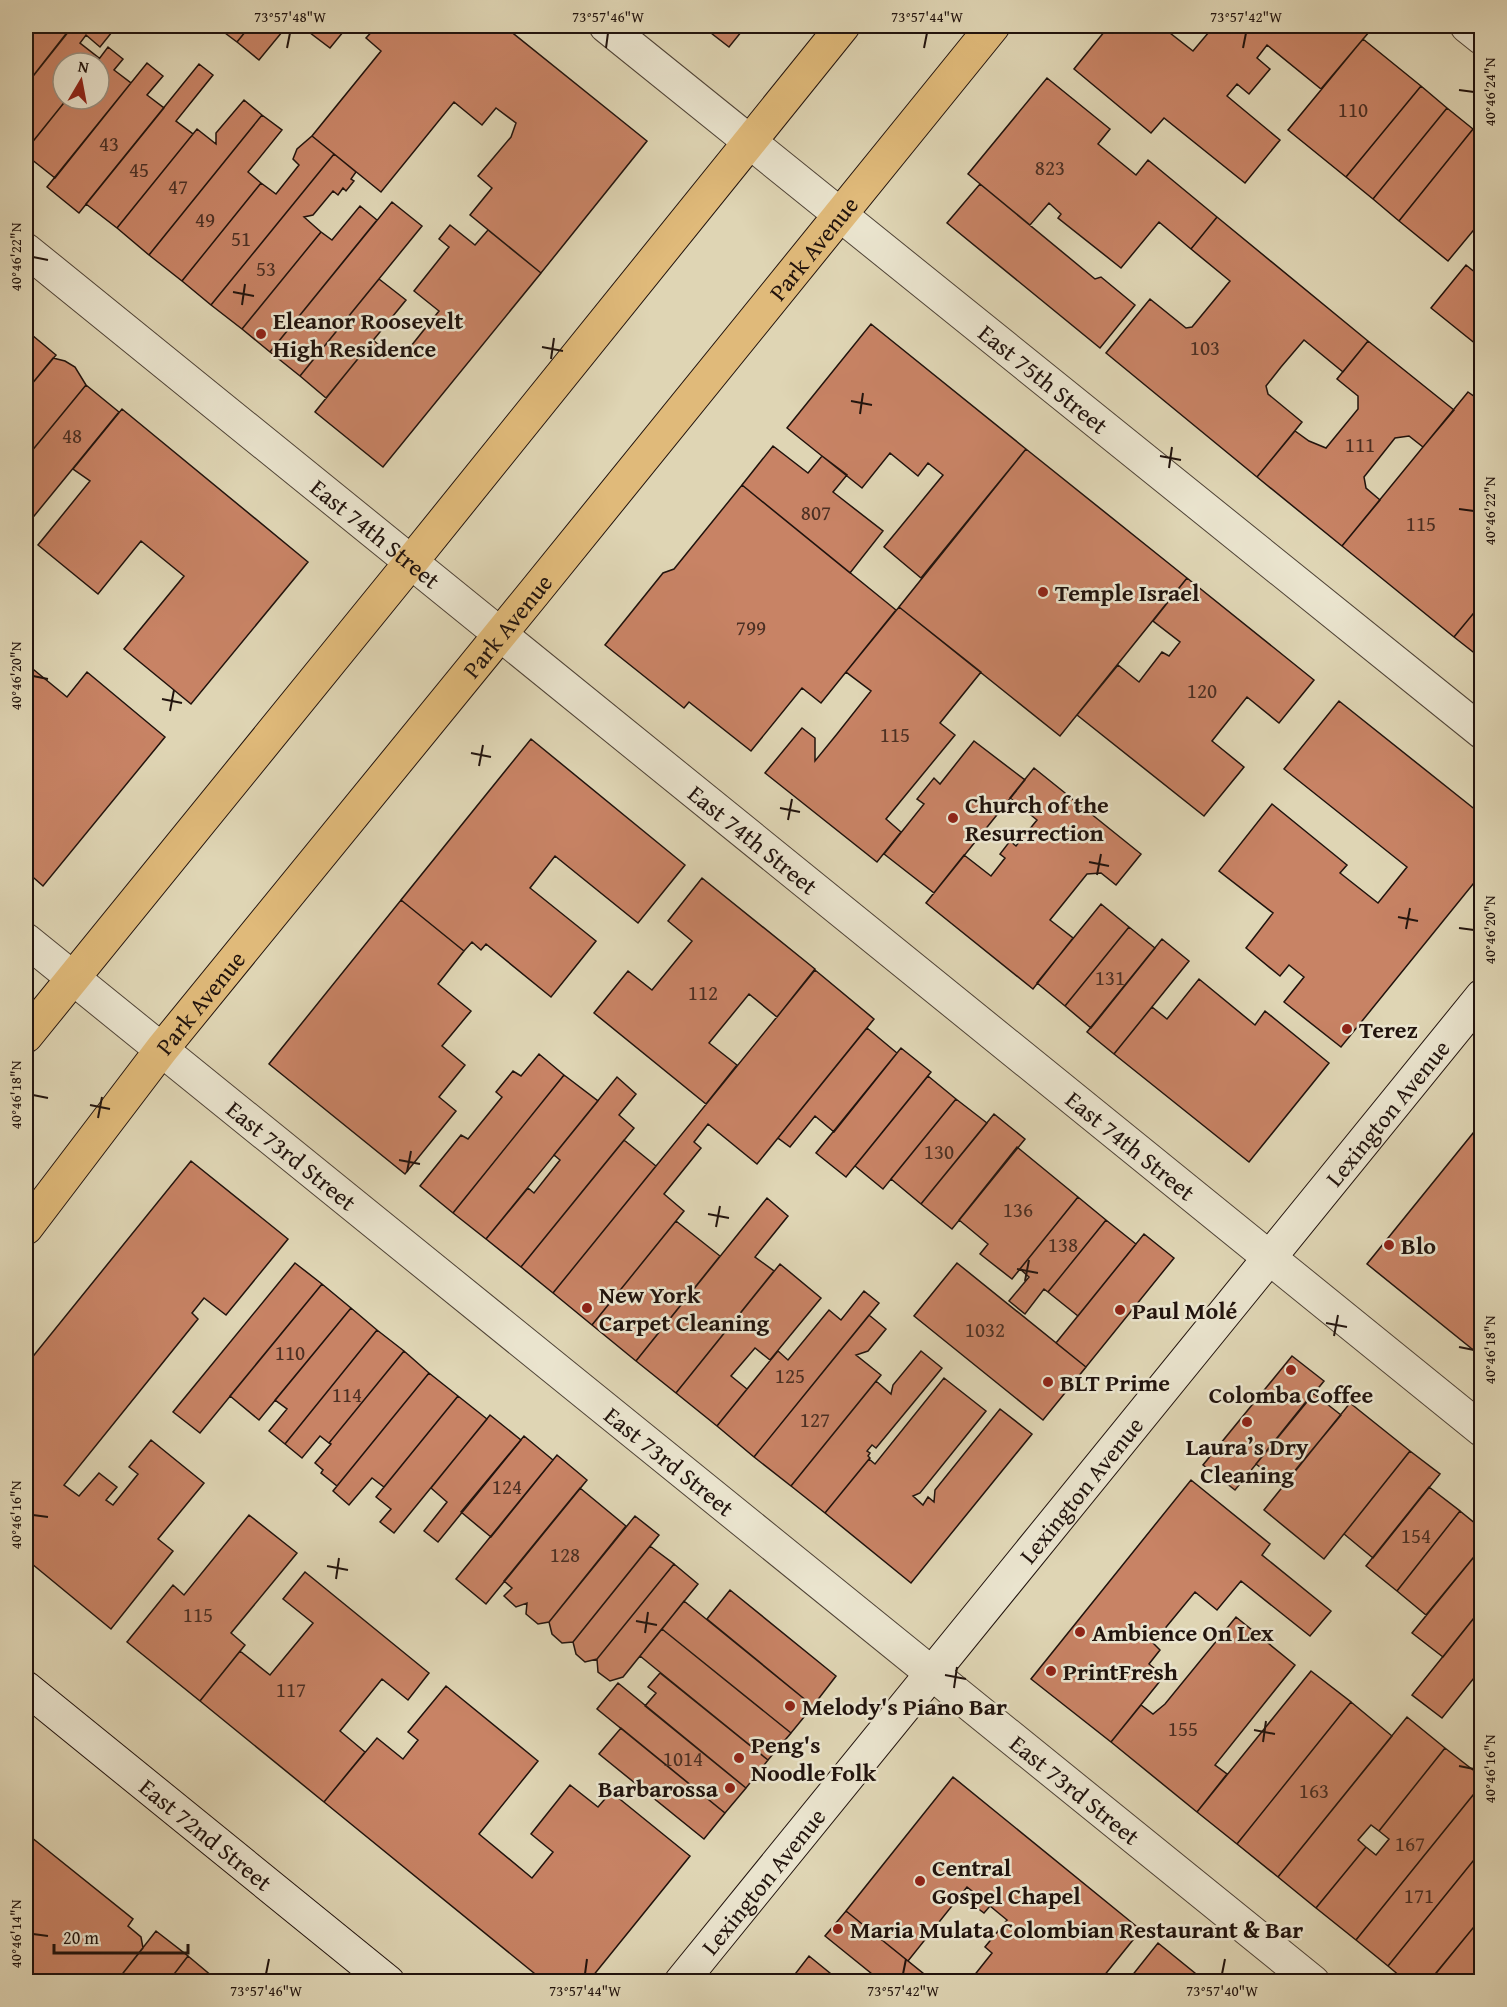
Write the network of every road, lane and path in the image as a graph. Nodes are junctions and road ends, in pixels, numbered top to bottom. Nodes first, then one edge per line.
1 (606, 26) edge
2 (843, 26) edge
3 (993, 26) edge
4 (1467, 26) edge
5 (1482, 38) edge
6 (749, 141) junction
7 (841, 214) junction
8 (26, 249) edge
9 (411, 562) junction
10 (500, 634) junction
11 (1482, 732) edge
12 (26, 940) edge
13 (73, 978) junction
14 (1482, 996) edge
15 (26, 1036) edge
16 (162, 1049) junction
17 (26, 1228) edge
18 (1268, 1257) junction
19 (1482, 1430) edge
20 (932, 1672) junction
21 (26, 1688) edge
22 (388, 1982) edge
23 (681, 1982) edge
24 (1313, 1982) edge

1 - 6 street, East 75th Street
2 - 6 main road
3 - 7 main road, Park Avenue
4 - 5 street
6 - 7 street, East 75th Street
6 - 9 main road
7 - 10 main road, Park Avenue
7 - 11 street, East 75th Street
8 - 9 street, East 74th Street
9 - 10 street, East 74th Street
9 - 13 main road
10 - 16 main road, Park Avenue
10 - 18 street, East 74th Street
12 - 13 street, East 73rd Street
13 - 15 main road
13 - 16 street, East 73rd Street
14 - 18 street, Lexington Avenue
16 - 17 main road, Park Avenue
16 - 20 street, East 73rd Street
18 - 19 street, East 74th Street
18 - 20 street, Lexington Avenue
20 - 23 street, Lexington Avenue
20 - 24 street, East 73rd Street
21 - 22 street, East 72nd Street

